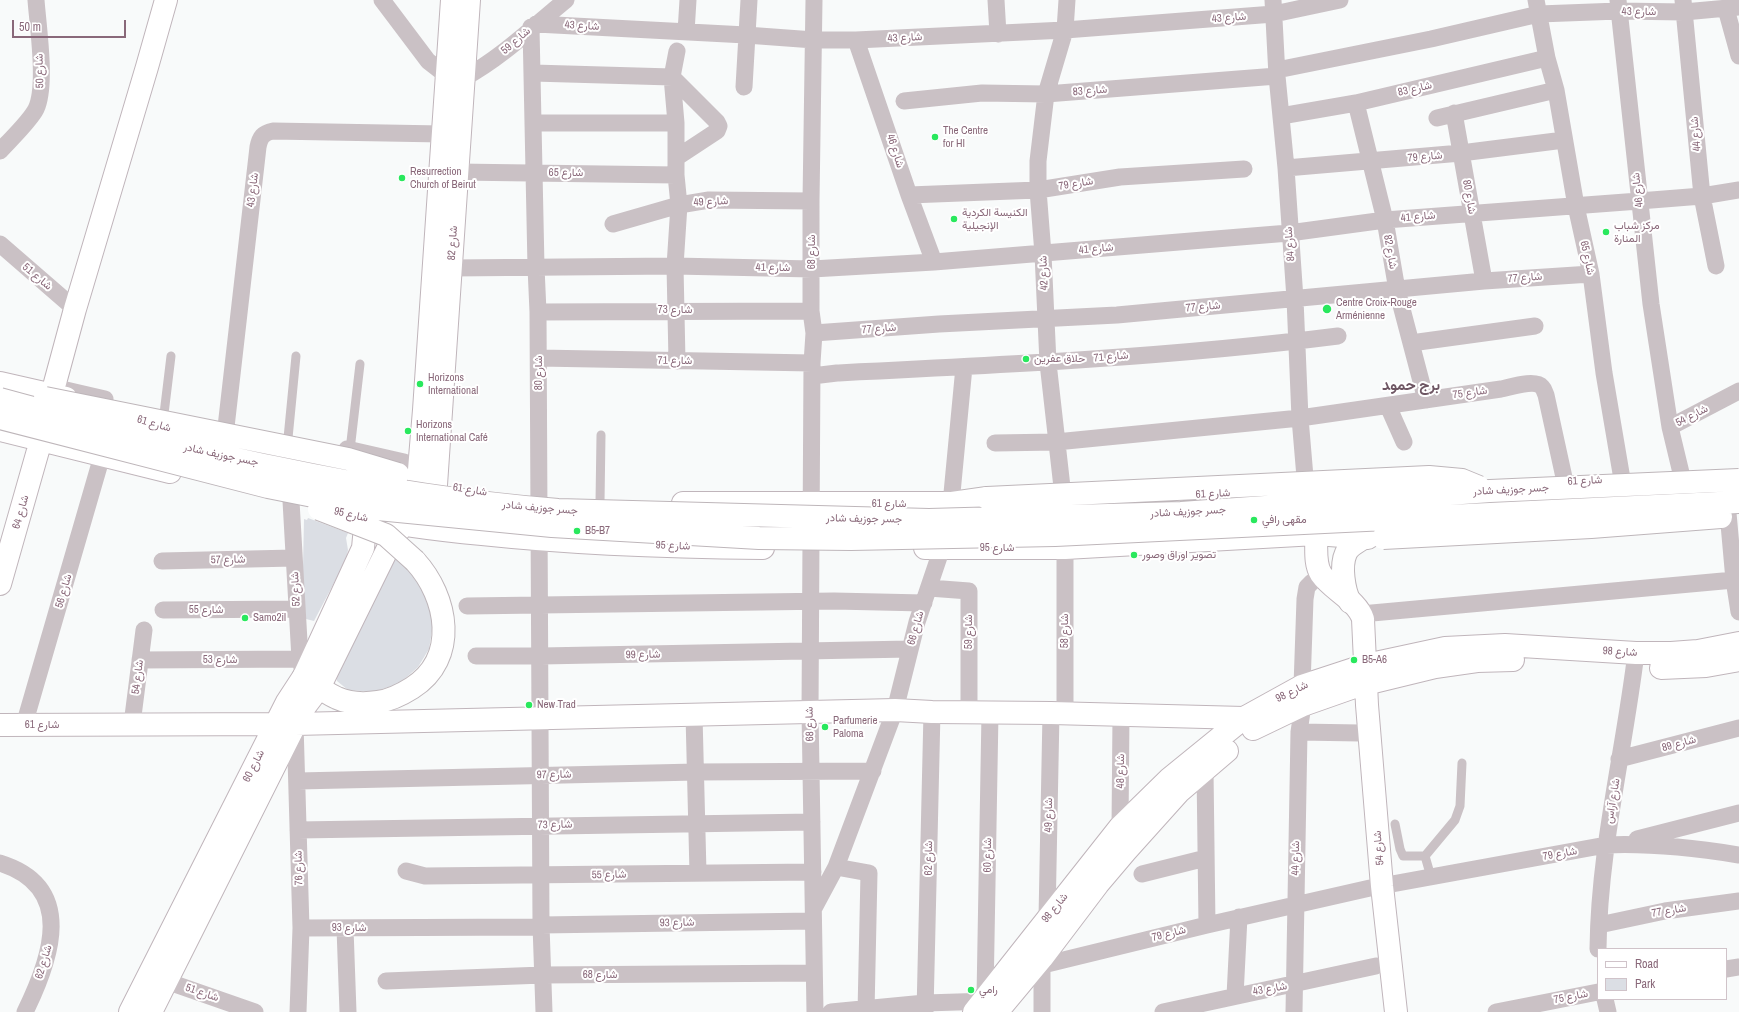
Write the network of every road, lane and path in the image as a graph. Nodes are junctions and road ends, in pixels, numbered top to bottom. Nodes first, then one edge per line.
1 (36, 0) edge
2 (166, 0) edge
3 (382, 0) edge
4 (452, 0) edge
5 (469, 0) edge
6 (566, 0) edge
7 (688, 0) edge
8 (749, 0) edge
9 (814, 0) edge
10 (996, 0) edge
11 (1067, 0) edge
12 (1340, 0) edge
13 (1618, 6) edge
14 (1684, 6) edge
15 (1274, 7) edge
16 (1538, 7) edge
17 (1732, 8) edge
18 (534, 26) junction
19 (1065, 30) junction
20 (686, 32) junction
21 (998, 34) junction
22 (746, 35) junction
23 (814, 40) junction
24 (856, 40) junction
25 (677, 51) dead end
26 (1739, 56) edge
27 (1548, 58) junction
28 (533, 73) junction
29 (1277, 73) junction
30 (455, 76) junction
31 (672, 77) junction
32 (744, 87) dead end
33 (1556, 90) junction
34 (1046, 94) junction
35 (904, 101) dead end
36 (1356, 103) junction
37 (1454, 113) junction
38 (1281, 116) junction
39 (1437, 118) dead end
40 (534, 123) junction
41 (676, 123) junction
42 (442, 134) junction
43 (1564, 140) junction
44 (0, 151) edge
45 (1461, 153) junction
46 (1370, 162) junction
47 (676, 166) junction
48 (1286, 168) junction
49 (1244, 169) dead end
50 (457, 172) junction
51 (535, 172) junction
52 (1038, 190) junction
53 (1739, 190) edge
54 (909, 195) junction
55 (1702, 196) junction
56 (811, 201) junction
57 (1639, 201) junction
58 (679, 205) junction
59 (1576, 206) junction
60 (1472, 213) junction
61 (1385, 220) junction
62 (613, 224) dead end
63 (1289, 233) junction
64 (0, 244) edge
65 (1043, 254) junction
66 (934, 262) junction
67 (675, 266) junction
68 (1716, 266) dead end
69 (536, 267) junction
70 (451, 268) junction
71 (812, 269) junction
72 (1591, 274) junction
73 (1484, 281) junction
74 (1397, 290) junction
75 (1294, 299) junction
76 (75, 309) junction
77 (675, 310) junction
78 (811, 310) junction
79 (538, 312) junction
80 (1046, 319) junction
81 (1535, 326) dead end
82 (814, 333) junction
83 (1338, 336) dead end
84 (1297, 341) junction
85 (1411, 343) junction
86 (171, 356) dead end
87 (296, 356) dead end
88 (539, 358) junction
89 (677, 361) junction
90 (1048, 362) junction
91 (360, 364) dead end
92 (964, 367) junction
93 (812, 370) junction
94 (0, 383) edge
95 (52, 391) junction
96 (1739, 391) edge
97 (0, 395) edge
98 (0, 399) edge
99 (1426, 400) junction
100 (1388, 406) junction
101 (432, 411) junction
102 (0, 418) edge
103 (1300, 418) junction
104 (163, 420) junction
105 (226, 427) junction
106 (1670, 427) junction
107 (0, 430) edge
108 (601, 435) dead end
109 (288, 438) junction
110 (41, 440) junction
111 (1056, 442) junction
112 (1404, 442) dead end
113 (994, 443) dead end
114 (350, 450) junction
115 (102, 456) junction
116 (1739, 476) edge
117 (1682, 477) junction
118 (1622, 479) junction
119 (1739, 480) edge
120 (416, 481) junction
121 (1565, 482) junction
122 (268, 487) junction
123 (1306, 489) junction
124 (1490, 491) junction
125 (291, 501) junction
126 (539, 501) junction
127 (600, 502) junction
128 (952, 503) junction
129 (811, 504) junction
130 (1064, 504) junction
131 (1736, 511) edge
132 (363, 518) junction
133 (1622, 518) junction
134 (402, 526) junction
135 (1310, 534) junction
136 (1372, 538) junction
137 (540, 540) junction
138 (811, 548) junction
139 (942, 548) junction
140 (1066, 548) junction
141 (294, 558) junction
142 (162, 561) dead end
143 (1735, 573) edge
144 (1312, 582) junction
145 (0, 584) edge
146 (926, 595) junction
147 (810, 602) junction
148 (467, 606) dead end
149 (541, 606) junction
150 (1356, 608) junction
151 (297, 609) junction
152 (163, 610) dead end
153 (1739, 612) edge
154 (144, 630) dead end
155 (1739, 643) edge
156 (910, 649) junction
157 (810, 650) junction
158 (476, 656) dead end
159 (541, 656) junction
160 (140, 660) junction
161 (1635, 660) junction
162 (1739, 660) edge
163 (308, 674) junction
164 (1361, 676) junction
165 (1302, 695) junction
166 (895, 710) junction
167 (810, 711) junction
168 (932, 712) junction
169 (980, 713) junction
170 (1058, 713) junction
171 (694, 715) junction
172 (1121, 715) junction
173 (541, 719) junction
174 (1250, 722) junction
175 (132, 724) junction
176 (285, 724) junction
177 (0, 725) edge
178 (24, 725) junction
179 (1739, 728) edge
180 (1299, 732) junction
181 (1360, 733) junction
182 (1619, 759) junction
183 (1462, 764) dead end
184 (1205, 770) junction
185 (811, 771) junction
186 (873, 771) junction
187 (696, 772) junction
188 (541, 776) junction
189 (298, 781) junction
190 (1739, 812) edge
191 (812, 822) junction
192 (697, 823) junction
193 (1395, 824) dead end
194 (542, 825) junction
195 (1120, 827) junction
196 (298, 830) junction
197 (1612, 845) junction
198 (1739, 855) edge
199 (1425, 856) junction
200 (1206, 858) junction
201 (0, 863) edge
202 (836, 867) junction
203 (406, 871) dead end
204 (812, 872) junction
205 (698, 873) junction
206 (1142, 874) dead end
207 (542, 875) junction
208 (1431, 877) junction
209 (1376, 887) junction
210 (1739, 901) edge
211 (1295, 906) junction
212 (813, 916) junction
213 (1239, 917) junction
214 (1047, 918) junction
215 (1207, 925) junction
216 (1599, 925) junction
217 (541, 926) junction
218 (300, 928) junction
219 (345, 928) junction
220 (1598, 948) edge
221 (1043, 962) junction
222 (1376, 966) junction
223 (1739, 967) edge
224 (1727, 969) edge
225 (814, 973) junction
226 (544, 975) junction
227 (158, 977) junction
228 (386, 981) dead end
229 (1294, 985) junction
230 (1597, 992) edge
231 (1235, 996) junction
232 (1605, 1000) edge
233 (988, 1005) edge
234 (925, 1007) edge
235 (1196, 1008) edge
236 (866, 1010) edge
237 (25, 1012) edge
238 (130, 1012) edge
239 (150, 1012) edge
240 (254, 1012) edge
241 (298, 1012) edge
242 (348, 1012) edge
243 (544, 1012) edge
244 (815, 1012) edge
245 (831, 1012) edge
246 (1042, 1012) edge
247 (1163, 1012) edge
248 (1294, 1012) edge
249 (1381, 1012) edge
250 (1396, 1012) edge
251 (1496, 1012) edge
252 (1608, 1012) edge

1 - 44 street, شارع 50
2 - 76 main road, شارع 64
3 - 30 street
4 - 30 main road, شارع 82
5 - 30 main road, شارع 82
6 - 18 street, شارع 59
7 - 20 street
8 - 22 street
9 - 23 street, شارع 68
10 - 21 street
11 - 19 street, شارع 42
12 - 15 street, شارع 43
13 - 14 street, شارع 43
13 - 16 street, شارع 43
13 - 57 street, شارع 46
14 - 17 street, شارع 43
14 - 55 street, شارع 44
15 - 19 street, شارع 43
15 - 29 street, شارع 84
16 - 27 street, شارع 65
16 - 29 street, شارع 83
17 - 26 street
18 - 20 street, شارع 43
18 - 28 street, شارع 80
18 - 30 street, شارع 59
19 - 21 street, شارع 43
19 - 34 street, شارع 42
20 - 22 street, شارع 43
21 - 24 street, شارع 43
22 - 23 street, شارع 43
22 - 32 street
23 - 24 street, شارع 43
23 - 56 street, شارع 68
24 - 54 street, شارع 46
25 - 31 street
27 - 33 street, شارع 65
27 - 36 street, شارع 83
28 - 31 street
28 - 40 street, شارع 80
29 - 34 street, شارع 83
29 - 38 street, شارع 84
30 - 42 main road, شارع 82
30 - 50 main road, شارع 82
31 - 41 street
31 - 47 street
33 - 37 street
33 - 43 street, شارع 65
34 - 35 street, شارع 83
34 - 52 street, شارع 42
36 - 38 street, شارع 83
36 - 46 street, شارع 82
37 - 39 street
37 - 45 street, شارع 80
38 - 48 street, شارع 84
40 - 41 street
40 - 51 street, شارع 80
41 - 47 street
42 - 101 main road, شارع 82
42 - 105 street, شارع 43
43 - 45 street, شارع 79
43 - 59 street, شارع 65
45 - 46 street, شارع 79
45 - 60 street, شارع 80
46 - 48 street, شارع 79
46 - 61 street, شارع 82
47 - 51 street, شارع 65
47 - 58 street
48 - 63 street, شارع 84
49 - 52 street, شارع 79
50 - 51 street, شارع 65
50 - 70 main road, شارع 82
51 - 69 street, شارع 80
52 - 54 street, شارع 79
52 - 65 street, شارع 42
53 - 55 street, شارع 41
54 - 66 street, شارع 46
55 - 57 street, شارع 41
55 - 68 street, شارع 44
56 - 58 street, شارع 49
56 - 71 street, شارع 68
57 - 59 street, شارع 41
57 - 106 street, شارع 46
58 - 62 street, شارع 49
58 - 67 street
59 - 60 street, شارع 41
59 - 72 street, شارع 65
60 - 61 street, شارع 41
60 - 73 street, شارع 80
61 - 63 street, شارع 41
61 - 74 street, شارع 82
63 - 65 street, شارع 41
63 - 75 street, شارع 84
64 - 76 street, شارع 51
65 - 66 street, شارع 41
65 - 80 street, شارع 42
66 - 71 street, شارع 41
67 - 69 street, شارع 41
67 - 71 street, شارع 41
67 - 77 street
69 - 70 street, شارع 41
69 - 79 street, شارع 80
70 - 101 main road, شارع 82
71 - 78 street, شارع 68
72 - 73 street, شارع 77
72 - 118 street, شارع 65
73 - 74 street, شارع 77
74 - 75 street, شارع 77
74 - 85 street, شارع 82
75 - 80 street, شارع 77
75 - 84 street, شارع 84
76 - 95 main road, شارع 64
77 - 78 street, شارع 73
77 - 79 street, شارع 73
77 - 89 street
78 - 82 street, شارع 68
79 - 88 street, شارع 80
80 - 82 street, شارع 77
80 - 90 street, شارع 42
81 - 85 street
82 - 93 street, شارع 68
83 - 84 street, شارع 71
84 - 90 street, شارع 71
84 - 103 street, شارع 84
85 - 99 street, شارع 82
86 - 104 lane
87 - 109 lane
88 - 89 street, شارع 71
88 - 126 street, شارع 80
89 - 93 street, شارع 71
90 - 92 street, شارع 71
90 - 111 street, شارع 42
91 - 114 lane
92 - 93 street, شارع 71
92 - 128 street
93 - 129 street, شارع 68
94 - 95 main road, شارع 61
95 - 104 main road, شارع 61
95 - 110 main road, شارع 64
96 - 106 street, شارع 54
97 - 120 main road, bridge
98 - 124 main road, جسر جوزيف شادر, bridge
99 - 100 street, شارع 75
99 - 121 street, شارع 75
100 - 103 street, شارع 75
100 - 112 street
101 - 120 main road, شارع 82
102 - 122 main road, جسر جوزيف شادر, bridge
103 - 111 street
103 - 123 street, شارع 84
104 - 105 street
104 - 120 main road, شارع 61
105 - 109 street
106 - 117 street, شارع 54
107 - 110 main road, شارع 95
108 - 127 lane
109 - 114 street
110 - 115 main road, شارع 95
110 - 145 main road, شارع 64
111 - 113 street
111 - 130 street, شارع 42
114 - 120 street
115 - 125 main road, شارع 95
115 - 178 street, شارع 56
116 - 117 main road, شارع 61
117 - 118 main road, شارع 61
118 - 121 main road, شارع 61
118 - 133 street, شارع 65
119 - 124 main road, جسر جوزيف شادر, bridge
120 - 126 main road, شارع 61
121 - 123 main road, شارع 61
122 - 131 main road, جسر جوزيف شادر, bridge
122 - 163 main road, bridge
123 - 130 main road, شارع 61
123 - 135 main road
124 - 128 main road, bridge
125 - 132 main road, شارع 95
125 - 141 street, شارع 52
126 - 127 main road, شارع 61
126 - 137 street, شارع 80
127 - 129 main road, شارع 61
128 - 129 main road, شارع 61
128 - 130 main road, شارع 61
129 - 138 street, شارع 68
130 - 140 street, شارع 42
131 - 133 main road
131 - 136 main road, bridge
131 - 143 street
132 - 134 main road, شارع 95
132 - 163 main road, شارع 60
133 - 135 main road
134 - 137 main road, شارع 95
134 - 163 main road, شارع 60
135 - 136 main road
135 - 140 main road, شارع 95
135 - 144 main road
135 - 150 main road
136 - 150 main road
137 - 138 main road, شارع 95
137 - 149 street, شارع 80
138 - 139 main road, شارع 95
138 - 147 street, شارع 68
139 - 140 main road, شارع 95
139 - 146 street, شارع 66
140 - 170 street, شارع 58
141 - 142 street, شارع 57
141 - 151 street, شارع 52
143 - 150 street
143 - 153 street
144 - 164 main road
144 - 165 street, شارع 44
146 - 147 street
146 - 156 street, شارع 66
146 - 169 street, شارع 59
147 - 149 street
147 - 157 street, شارع 68
148 - 149 street
149 - 159 street, شارع 80
150 - 164 main road
151 - 152 street, شارع 55
151 - 163 street, شارع 52
154 - 160 street, شارع 54
155 - 161 main road, شارع 98
156 - 157 street, شارع 99
156 - 166 street, شارع 66
157 - 159 street, شارع 99
157 - 167 street, شارع 68
158 - 159 street, شارع 99
159 - 173 street, شارع 80
160 - 163 street, شارع 53
160 - 175 street, شارع 54
161 - 162 main road
161 - 164 main road, شارع 98
161 - 182 street, شارع آراس
163 - 176 main road, شارع 60
164 - 165 main road, شارع 98
164 - 181 main road, شارع 54
164 - 209 main road, شارع 54
165 - 174 main road, شارع 98
165 - 180 street, شارع 44
166 - 167 main road, شارع 61
166 - 168 main road, شارع 61
166 - 186 street
167 - 171 main road, شارع 61
167 - 185 street, شارع 68
168 - 169 main road, شارع 61
168 - 234 street, شارع 62
169 - 170 main road, شارع 61
169 - 233 street, شارع 60
170 - 172 main road, شارع 61
170 - 214 street, شارع 49
171 - 173 main road, شارع 61
171 - 187 street
172 - 174 main road, شارع 61
172 - 195 street, شارع 48
173 - 176 main road, شارع 61
173 - 188 street, شارع 80
174 - 184 main road, شارع 98
174 - 195 main road, شارع 98
175 - 176 main road, شارع 61
175 - 178 main road, شارع 61
176 - 189 street, شارع 76
176 - 227 main road, شارع 60
177 - 178 main road, شارع 61
179 - 182 street, شارع 89
180 - 181 street
180 - 211 street, شارع 44
181 - 209 main road, شارع 54
182 - 197 street, شارع آراس
183 - 199 lane
184 - 200 street
184 - 221 main road, شارع 98
185 - 186 street, شارع 97
185 - 187 street, شارع 97
185 - 191 street, شارع 68
186 - 202 street
187 - 188 street, شارع 97
187 - 192 street
188 - 189 street, شارع 97
188 - 194 street, شارع 80
189 - 196 street, شارع 76
190 - 197 street
191 - 192 street, شارع 73
191 - 204 street, شارع 68
192 - 194 street, شارع 73
192 - 205 street
193 - 199 lane
194 - 196 street, شارع 73
194 - 207 street, شارع 80
195 - 214 main road, شارع 98
196 - 218 street, شارع 76
197 - 198 street, شارع 79
197 - 208 street, شارع 79
197 - 216 street, شارع آراس
199 - 208 lane
200 - 206 street
200 - 215 street
201 - 237 street, شارع 62
202 - 212 street
202 - 236 street
203 - 207 street, شارع 55
204 - 205 street, شارع 55
204 - 212 street, شارع 68
205 - 207 street, شارع 55
207 - 217 street, شارع 80
208 - 209 street, شارع 79
209 - 211 street
209 - 222 main road, شارع 54
209 - 250 main road, شارع 54
210 - 216 street, شارع 77
211 - 213 street, شارع 79
211 - 229 street, شارع 44
212 - 217 street, شارع 93
212 - 225 street, شارع 68
213 - 215 street, شارع 79
213 - 231 street
214 - 233 main road, شارع 98
215 - 221 street, شارع 79
216 - 220 street, شارع آراس
217 - 219 street, شارع 93
217 - 226 street, شارع 80
218 - 219 street, شارع 93
218 - 241 street, شارع 76
219 - 242 street
221 - 233 main road, شارع 98
221 - 246 street
222 - 229 street, شارع 43
222 - 249 main road, شارع 54
223 - 224 street
225 - 226 street, شارع 68
225 - 244 street, شارع 68
226 - 228 street, شارع 68
226 - 243 street, شارع 80
227 - 238 main road, شارع 60
227 - 239 main road, شارع 60
227 - 240 street, شارع 51
229 - 231 street, شارع 43
229 - 248 street, شارع 44
230 - 251 street, شارع 75
231 - 235 street, شارع 43
232 - 252 street
233 - 234 street
234 - 236 street
235 - 247 street, شارع 43
236 - 245 street

